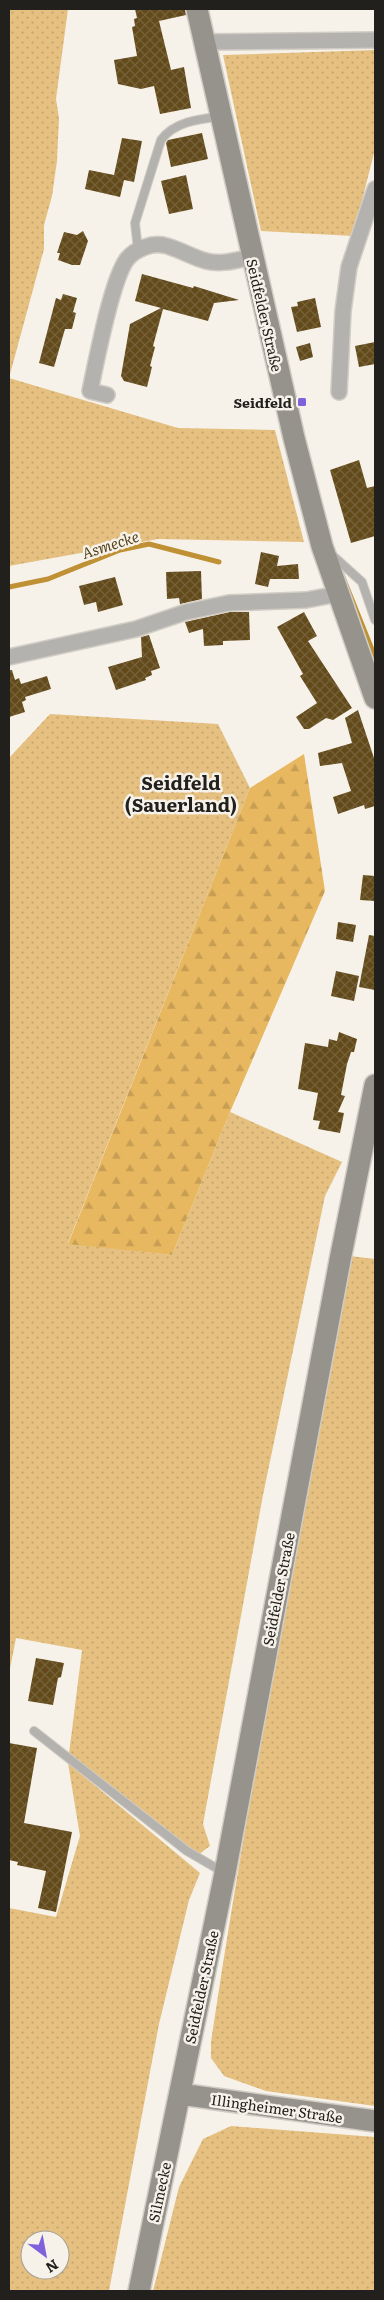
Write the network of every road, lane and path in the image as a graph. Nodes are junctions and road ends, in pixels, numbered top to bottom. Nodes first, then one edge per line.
1 (197, 9) edge
2 (375, 40) edge
3 (204, 42) junction
4 (221, 117) junction
5 (375, 189) edge
6 (138, 250) junction
7 (252, 257) junction
8 (339, 392) dead end
9 (107, 395) dead end
10 (322, 546) junction
11 (338, 594) junction
12 (375, 620) edge
13 (9, 657) edge
14 (375, 698) edge
15 (375, 1085) edge
16 (34, 1731) dead end
17 (225, 1873) junction
18 (180, 2094) junction
19 (375, 2121) edge
20 (138, 2291) edge

1 - 3 main road, Seidfelder Straße
2 - 3 street
3 - 4 main road, Seidfelder Straße
4 - 6 lane
4 - 7 main road, Seidfelder Straße
5 - 8 street
6 - 7 street
6 - 9 street
7 - 10 main road, Seidfelder Straße
10 - 11 main road, Seidfelder Straße
10 - 12 lane
11 - 13 street
11 - 14 main road, Seidfelder Straße
15 - 17 main road, Seidfelder Straße
16 - 17 lane
17 - 18 main road, Seidfelder Straße
18 - 19 main road, Illingheimer Straße
18 - 20 main road, Silmecke

